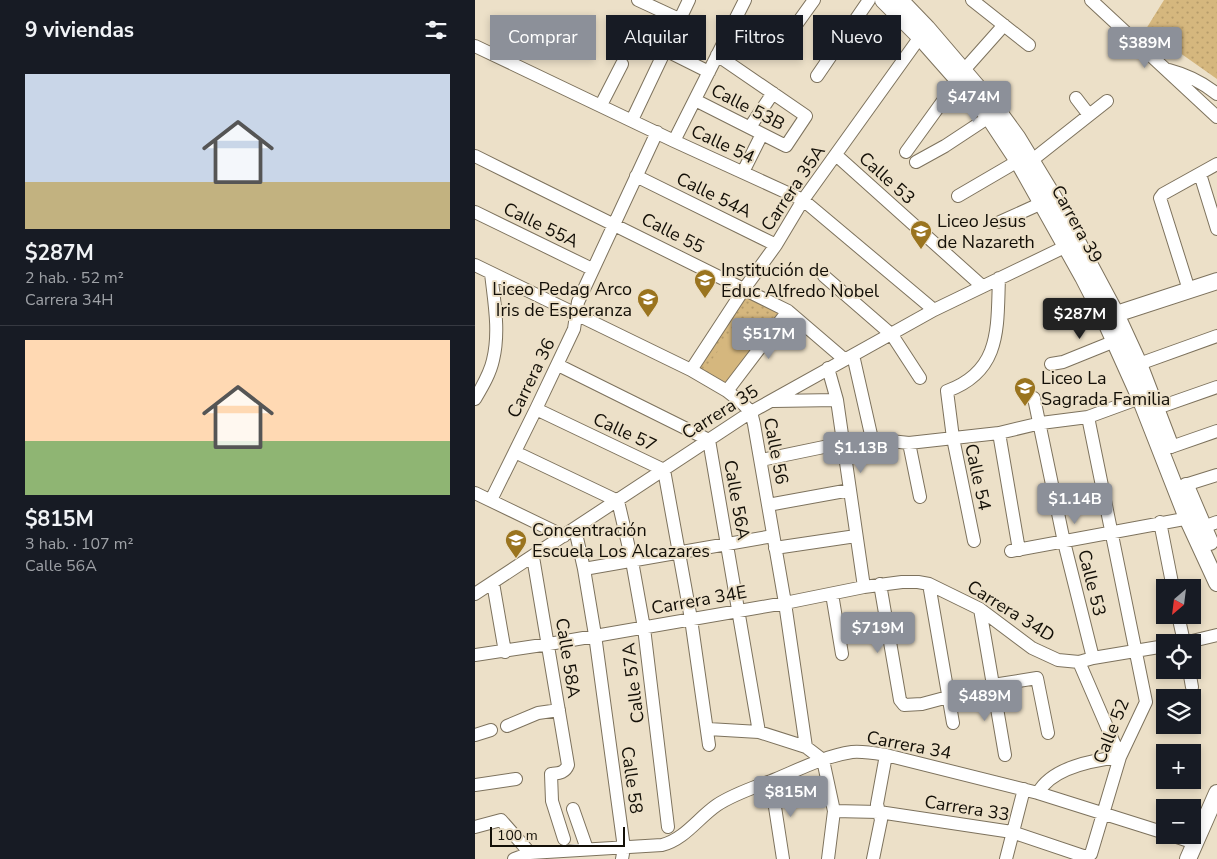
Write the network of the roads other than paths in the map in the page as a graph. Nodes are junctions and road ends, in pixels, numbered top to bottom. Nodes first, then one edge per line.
1 (638, 0) edge
2 (689, 0) edge
3 (745, 0) edge
4 (814, 0) edge
5 (869, 0) edge
6 (883, 0) edge
7 (900, 0) edge
8 (972, 0) edge
9 (1099, 2) edge
10 (669, 15) edge
11 (682, 15) edge
12 (737, 15) edge
13 (803, 15) edge
14 (1004, 25) junction
15 (923, 32) junction
16 (1029, 45) dead end
17 (475, 46) edge
18 (716, 57) edge
19 (660, 60) edge
20 (685, 60) edge
21 (724, 60) edge
22 (622, 64) dead end
23 (1165, 69) junction
24 (709, 72) junction
25 (961, 75) junction
26 (817, 76) dead end
27 (773, 94) junction
28 (1217, 94) edge
29 (1076, 98) dead end
30 (695, 100) junction
31 (1107, 101) dead end
32 (601, 105) junction
33 (1089, 115) junction
34 (989, 117) junction
35 (1217, 117) edge
36 (631, 120) junction
37 (750, 128) junction
38 (657, 132) junction
39 (762, 134) junction
40 (674, 141) junction
41 (906, 152) dead end
42 (836, 155) junction
43 (475, 156) edge
44 (1025, 161) junction
45 (916, 162) dead end
46 (1217, 164) edge
47 (743, 172) junction
48 (1200, 174) junction
49 (636, 176) junction
50 (958, 196) dead end
51 (803, 200) junction
52 (1213, 202) edge
53 (1042, 203) junction
54 (475, 212) edge
55 (1000, 222) dead end
56 (613, 223) junction
57 (1217, 229) edge
58 (1072, 243) junction
59 (775, 245) junction
60 (475, 266) edge
61 (592, 269) junction
62 (491, 273) junction
63 (824, 276) dead end
64 (999, 278) junction
65 (1217, 281) edge
66 (982, 286) junction
67 (744, 289) junction
68 (1189, 290) junction
69 (934, 310) junction
70 (788, 311) junction
71 (576, 314) junction
72 (1110, 316) junction
73 (892, 335) junction
74 (1217, 336) edge
75 (1115, 341) junction
76 (848, 357) junction
77 (1051, 364) dead end
78 (1139, 364) junction
79 (558, 365) junction
80 (828, 368) junction
81 (691, 370) junction
82 (920, 378) dead end
83 (1217, 387) edge
84 (727, 391) junction
85 (1034, 398) dead end
86 (1140, 398) junction
87 (475, 399) edge
88 (837, 400) junction
89 (770, 401) junction
90 (1157, 408) junction
91 (536, 409) junction
92 (751, 412) junction
93 (1088, 416) junction
94 (1041, 424) junction
95 (1217, 431) edge
96 (999, 433) junction
97 (953, 438) junction
98 (709, 440) junction
99 (843, 443) junction
100 (909, 443) junction
101 (1171, 447) junction
102 (515, 452) junction
103 (761, 460) junction
104 (664, 470) junction
105 (1217, 475) edge
106 (1185, 485) junction
107 (850, 490) junction
108 (475, 493) edge
109 (920, 497) dead end
110 (491, 500) junction
111 (618, 501) junction
112 (768, 505) junction
113 (1160, 522) junction
114 (1200, 523) edge
115 (569, 532) junction
116 (1111, 533) junction
117 (856, 536) junction
118 (973, 541) dead end
119 (775, 542) junction
120 (1064, 542) junction
121 (727, 545) junction
122 (679, 552) junction
123 (533, 557) junction
124 (1217, 558) edge
125 (632, 561) junction
126 (584, 569) junction
127 (1171, 579) edge
128 (1217, 583) edge
129 (493, 584) junction
130 (880, 584) junction
131 (929, 584) junction
132 (864, 587) junction
133 (475, 594) edge
134 (832, 594) junction
135 (785, 602) junction
136 (980, 609) junction
137 (739, 610) junction
138 (691, 618) junction
139 (644, 628) junction
140 (595, 635) junction
141 (1217, 635) edge
142 (1201, 639) edge
143 (549, 644) junction
144 (1156, 647) edge
145 (1137, 650) junction
146 (505, 652) junction
147 (843, 654) dead end
148 (475, 655) edge
149 (1093, 658) junction
150 (1079, 662) junction
151 (1191, 679) edge
152 (993, 686) junction
153 (1192, 687) dead end
154 (949, 696) junction
155 (559, 710) junction
156 (953, 723) dead end
157 (507, 726) dead end
158 (707, 729) junction
159 (491, 730) dead end
160 (759, 732) junction
161 (1048, 733) dead end
162 (475, 735) edge
163 (709, 745) dead end
164 (806, 747) junction
165 (886, 754) junction
166 (1005, 755) dead end
167 (1120, 757) junction
168 (823, 760) junction
169 (516, 779) dead end
170 (771, 781) junction
171 (475, 785) edge
172 (1024, 789) junction
173 (1038, 793) junction
174 (1217, 793) edge
175 (573, 808) dead end
176 (834, 811) junction
177 (879, 812) junction
178 (1103, 812) junction
179 (475, 827) edge
180 (668, 827) dead end
181 (1201, 829) edge
182 (1156, 830) edge
183 (1012, 832) junction
184 (1195, 844) edge
185 (566, 849) edge
186 (587, 849) junction
187 (530, 853) junction
188 (623, 853) edge
189 (1091, 854) joint
190 (514, 859) edge
191 (783, 859) edge
192 (828, 859) edge
193 (873, 859) edge
194 (1006, 859) edge
195 (1188, 859) edge

1 - 10 street
2 - 11 street
3 - 12 street
4 - 13 street
5 - 26 street
6 - 15 main road, Carrera 39
7 - 15 main road, Carrera 39
8 - 14 street
9 - 23 street
14 - 16 street
14 - 25 street
15 - 25 main road, Carrera 39
15 - 42 street, Carrera 35A
17 - 32 street, Calle 54
18 - 24 street
19 - 36 street
20 - 24 street
21 - 27 street
22 - 32 street
23 - 28 street
23 - 35 street
24 - 30 street
25 - 34 main road, Carrera 39
25 - 41 street
25 - 44 main road, Carrera 39
27 - 37 street
27 - 39 street, Calle 53B
29 - 33 street
30 - 37 street, Calle 53B
30 - 40 street
31 - 33 street
32 - 36 street, Calle 54
33 - 44 street
34 - 44 main road, Carrera 39
34 - 45 street
36 - 38 street, Calle 54
37 - 39 street, Calle 53B
38 - 40 street, Calle 54
38 - 49 street, Carrera 36
39 - 47 street
40 - 47 street, Calle 54
42 - 51 street, Carrera 35A
42 - 66 street, Calle 53
43 - 56 street, Calle 55
44 - 50 street
44 - 53 main road, Carrera 39
44 - 58 main road, Carrera 39
46 - 48 street
47 - 51 street, Calle 54
48 - 52 street
48 - 68 street
49 - 56 street, Carrera 36
49 - 59 street, Calle 54A
51 - 59 street, Carrera 35A
51 - 69 street, Calle 54
52 - 57 street
53 - 55 street
53 - 58 main road, Carrera 39
54 - 61 street, Calle 55A
56 - 61 street, Carrera 36
56 - 67 street, Calle 55
58 - 64 street, Carrera 35
58 - 72 main road, Carrera 39
59 - 67 street, Carrera 35A
60 - 62 street, Calle 56
61 - 71 street, Carrera 36
62 - 71 street, Calle 56
62 - 87 street
63 - 73 street
64 - 66 street, Carrera 35
64 - 97 street, Calle 54
65 - 68 main road
66 - 69 street, Carrera 35
67 - 70 street, Calle 55
67 - 81 street, Carrera 35A
68 - 72 main road
69 - 73 street, Carrera 35
70 - 76 street, Calle 55
70 - 84 street
71 - 79 street, Carrera 36
71 - 81 street, Calle 56
72 - 75 main road, Carrera 39
72 - 78 main road, Carrera 39
73 - 76 street, Carrera 35
73 - 82 street
74 - 78 street
75 - 77 street
75 - 86 main road, Carrera 39
76 - 80 street, Carrera 35
76 - 100 street
78 - 90 main road, Carrera 39
79 - 91 street, Carrera 36
79 - 98 street, Calle 56A
80 - 88 street
80 - 89 street, Carrera 35
81 - 84 street, Calle 56
83 - 90 street
84 - 92 street, Calle 56
85 - 94 street, Calle 53
86 - 93 street
86 - 114 main road, Carrera 39
88 - 89 street
88 - 99 street
89 - 92 street, Carrera 35
90 - 101 main road, Carrera 39
91 - 102 street, Carrera 36
91 - 104 street, Calle 57
92 - 98 street, Carrera 35
92 - 103 street, Calle 56
93 - 94 street
93 - 116 street, Calle 52
94 - 96 street
94 - 120 street, Calle 53
95 - 101 street
96 - 97 street
96 - 120 street
97 - 100 street
97 - 118 street, Calle 54
98 - 104 street, Carrera 35
98 - 121 street, Calle 56A
99 - 103 street
99 - 107 street
100 - 109 street
101 - 106 main road, Carrera 39
102 - 110 street, Carrera 36
102 - 111 street
103 - 112 street, Calle 56
104 - 111 street, Carrera 35
104 - 122 street, Calle 57
105 - 106 street
106 - 114 main road, Carrera 39
107 - 112 street
107 - 117 street
108 - 110 street
110 - 115 street
111 - 115 street, Carrera 35
111 - 125 street, Calle 57A
112 - 119 street, Calle 56
113 - 114 street
113 - 116 street
113 - 127 street
114 - 124 main road, Carrera 39
114 - 128 main road, Carrera 39
115 - 123 street, Carrera 35
115 - 126 street, Calle 58
116 - 120 street
116 - 145 street, Calle 52
117 - 119 street
117 - 132 street
119 - 121 street
119 - 135 street, Calle 56
120 - 149 street, Calle 53
121 - 122 street
121 - 137 street, Calle 56A
122 - 125 street
122 - 138 street, Calle 57
123 - 129 street, Carrera 35
123 - 143 street, Calle 58A
125 - 126 street
125 - 139 street, Calle 57A
126 - 140 street, Calle 58
129 - 133 street, Carrera 35
129 - 146 street
130 - 131 street, Carrera 34E
130 - 132 street, Carrera 34E
130 - 154 street
131 - 136 street, Carrera 34D
131 - 154 street
132 - 134 street, Carrera 34E
134 - 135 street, Carrera 34E
134 - 147 street
135 - 137 street, Carrera 34E
135 - 164 street, Calle 56
136 - 150 street, Carrera 34D
136 - 152 street
137 - 138 street, Carrera 34E
137 - 160 street, Calle 56A
138 - 139 street, Carrera 34E
138 - 158 street, Calle 57
139 - 140 street, Carrera 34E
139 - 180 street, Calle 57A
140 - 143 street, Carrera 34E
140 - 188 street, Calle 58
141 - 142 street
143 - 146 street, Carrera 34E
143 - 155 street, Calle 58A
144 - 145 street, Carrera 34D
145 - 149 street, Carrera 34D
145 - 167 street, Calle 52
146 - 148 street, Carrera 34E
149 - 150 street, Carrera 34D
150 - 167 street
151 - 153 street
152 - 154 street
152 - 161 street
152 - 166 street
154 - 156 street
155 - 157 street
155 - 185 street, Calle 58A
158 - 160 street
158 - 163 street, Calle 57
159 - 162 street
160 - 164 street
164 - 168 street
165 - 168 street, Carrera 34
165 - 172 street, Carrera 34
165 - 177 street
167 - 173 street
167 - 178 street, Calle 52
168 - 170 street, Carrera 34
168 - 176 street
169 - 171 street
170 - 188 street, Carrera 34
170 - 191 street
172 - 173 street, Carrera 34
172 - 183 street
173 - 178 street, Carrera 34
174 - 181 main road
175 - 186 street
176 - 177 street, Carrera 33
176 - 192 street
177 - 183 street, Carrera 33
177 - 193 street
178 - 182 street, Carrera 34
178 - 189 street, Calle 52
179 - 187 street
183 - 189 street, Carrera 33
183 - 194 street
184 - 195 main road
185 - 186 street, Carrera 34
185 - 187 street, Carrera 34
186 - 188 street, Carrera 34
187 - 190 street, Carrera 34

